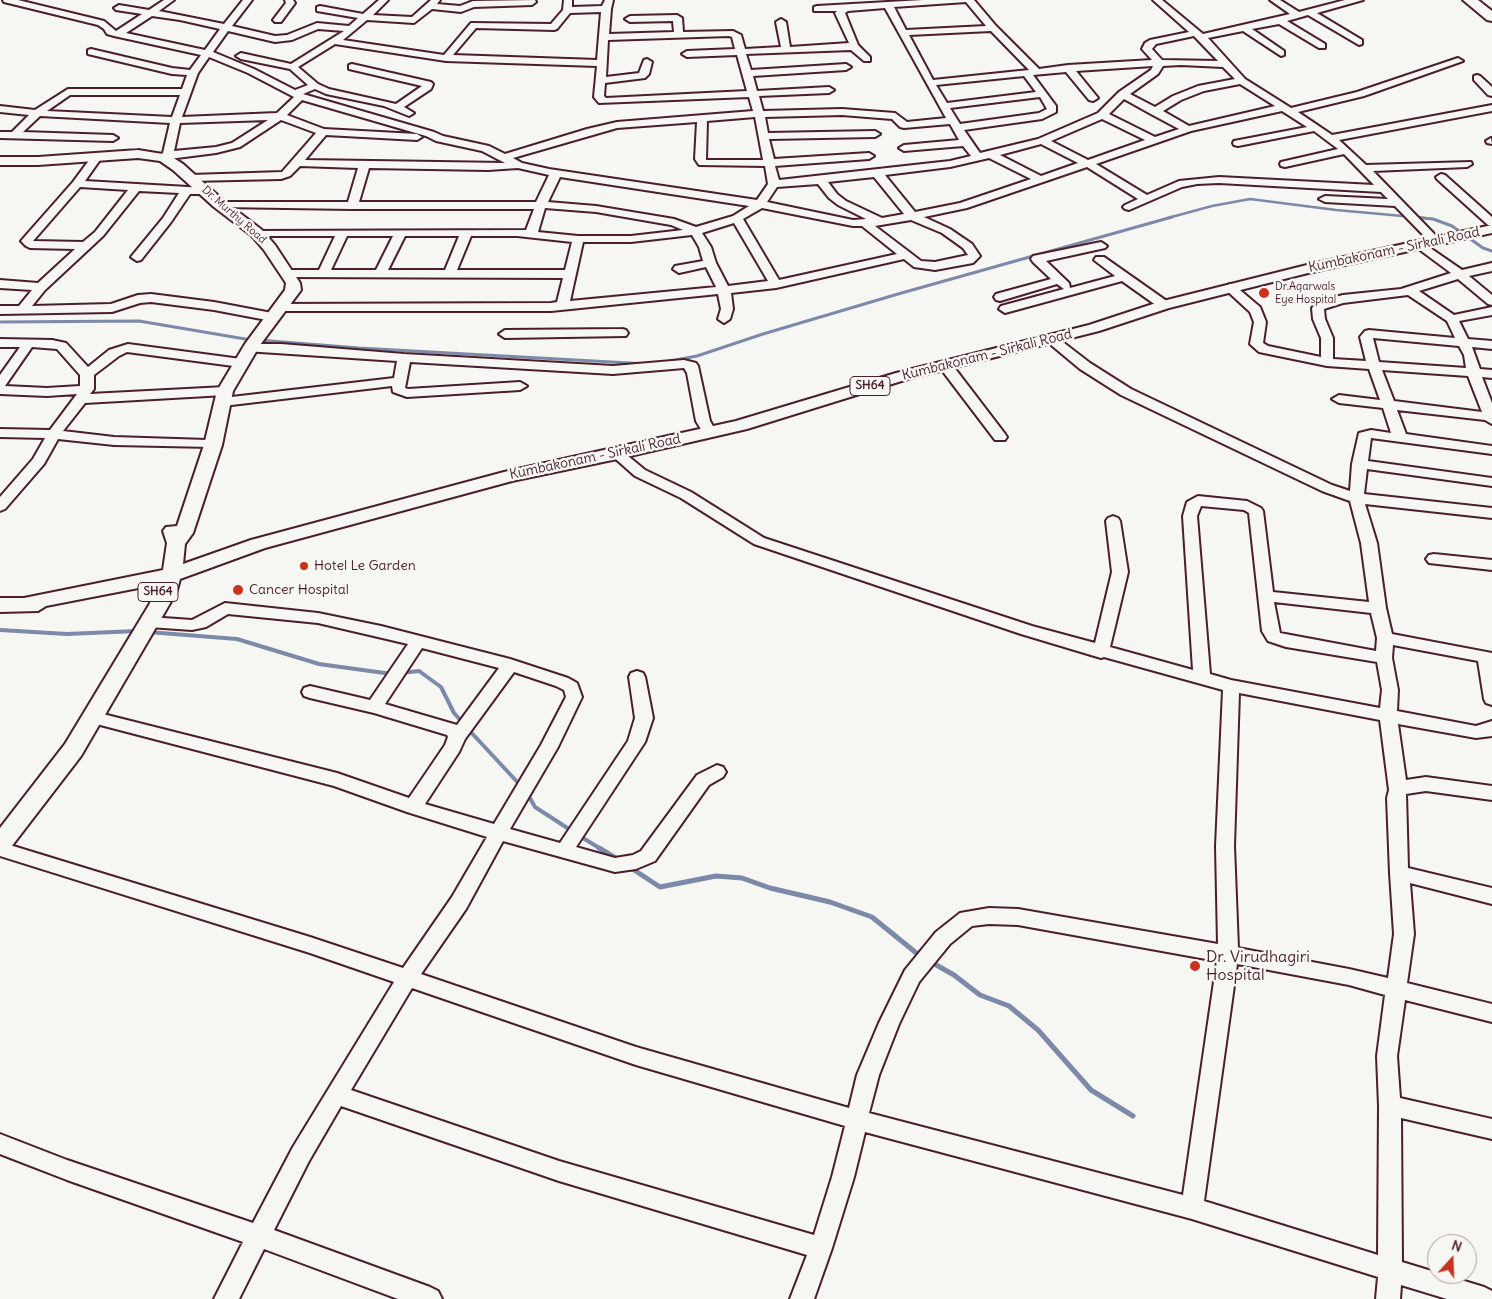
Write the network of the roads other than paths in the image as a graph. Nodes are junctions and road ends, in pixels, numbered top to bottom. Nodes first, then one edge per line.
1 (7, 0) edge
2 (170, 0) edge
3 (248, 0) edge
4 (289, 0) edge
5 (384, 0) edge
6 (568, 0) edge
7 (963, 0) edge
8 (969, 0) edge
9 (1274, 0) edge
10 (1359, 0) edge
11 (1470, 0) edge
12 (1162, 1) edge
13 (496, 2) edge
14 (532, 2) dead end
15 (1329, 2) edge
16 (434, 3) edge
17 (865, 3) edge
18 (608, 5) edge
19 (888, 5) junction
20 (119, 8) dead end
21 (845, 8) junction
22 (320, 9) dead end
23 (817, 9) dead end
24 (567, 10) junction
25 (151, 12) junction
26 (1310, 13) junction
27 (1299, 16) junction
28 (367, 17) junction
29 (1492, 17) edge
30 (630, 19) dead end
31 (278, 20) dead end
32 (414, 20) junction
33 (424, 20) dead end
34 (1281, 20) junction
35 (781, 22) dead end
36 (226, 28) junction
37 (993, 28) junction
38 (1244, 28) junction
39 (352, 29) junction
40 (903, 33) junction
41 (117, 34) junction
42 (679, 35) junction
43 (1198, 35) junction
44 (604, 37) junction
45 (333, 41) junction
46 (1359, 42) dead end
47 (853, 46) junction
48 (1322, 46) dead end
49 (786, 50) junction
50 (740, 51) junction
51 (91, 52) dead end
52 (208, 53) junction
53 (1281, 53) dead end
54 (687, 54) dead end
55 (241, 56) dead end
56 (446, 58) junction
57 (867, 59) dead end
58 (1458, 61) dead end
59 (647, 62) dead end
60 (602, 63) junction
61 (1160, 63) junction
62 (1227, 64) junction
63 (293, 67) junction
64 (352, 67) dead end
65 (846, 67) dead end
66 (1068, 68) junction
67 (1031, 71) junction
68 (746, 72) junction
69 (194, 73) junction
70 (1476, 78) dead end
71 (601, 80) junction
72 (1242, 81) junction
73 (930, 84) junction
74 (315, 86) junction
75 (828, 90) dead end
76 (186, 92) junction
77 (752, 93) junction
78 (1492, 93) edge
79 (1043, 94) junction
80 (1123, 94) junction
81 (297, 95) junction
82 (1094, 98) dead end
83 (944, 106) junction
84 (396, 108) junction
85 (1492, 108) edge
86 (0, 109) edge
87 (1287, 109) junction
88 (655, 110) junction
89 (1155, 112) junction
90 (36, 113) junction
91 (409, 113) dead end
92 (760, 114) junction
93 (1102, 115) junction
94 (280, 116) junction
95 (105, 118) junction
96 (702, 119) junction
97 (176, 120) junction
98 (8, 124) edge
99 (955, 125) junction
100 (1316, 128) junction
101 (1188, 129) junction
102 (323, 132) junction
103 (876, 134) dead end
104 (14, 136) junction
105 (764, 136) junction
106 (90, 138) junction
107 (113, 138) dead end
108 (1331, 138) junction
109 (440, 139) junction
110 (1153, 140) junction
111 (1042, 141) junction
112 (966, 143) junction
113 (1238, 143) dead end
114 (904, 148) dead end
115 (1346, 150) junction
116 (992, 155) junction
117 (869, 156) dead end
118 (97, 157) junction
119 (166, 158) junction
120 (503, 158) junction
121 (978, 158) junction
122 (0, 161) edge
123 (297, 163) junction
124 (769, 163) junction
125 (1087, 163) junction
126 (1285, 164) dead end
127 (1467, 164) dead end
128 (364, 165) junction
129 (518, 165) junction
130 (1364, 168) junction
131 (556, 173) junction
132 (878, 174) junction
133 (1441, 178) dead end
134 (1038, 179) junction
135 (821, 180) junction
136 (77, 184) junction
137 (189, 184) junction
138 (774, 184) junction
139 (136, 187) junction
140 (1384, 189) junction
141 (1146, 199) junction
142 (1325, 199) dead end
143 (1397, 203) junction
144 (219, 204) junction
145 (541, 204) junction
146 (760, 204) junction
147 (352, 206) junction
148 (1129, 207) dead end
149 (912, 216) junction
150 (737, 218) junction
151 (881, 222) junction
152 (1492, 223) edge
153 (866, 224) junction
154 (1492, 229) edge
155 (695, 231) junction
156 (257, 233) junction
157 (342, 234) junction
158 (400, 234) junction
159 (466, 234) junction
160 (531, 234) junction
161 (578, 239) junction
162 (1428, 243) junction
163 (87, 246) junction
164 (1101, 246) dead end
165 (907, 255) junction
166 (137, 257) dead end
167 (1100, 260) dead end
168 (710, 263) junction
169 (1492, 268) edge
170 (679, 269) dead end
171 (381, 273) junction
172 (324, 274) junction
173 (450, 274) junction
174 (570, 274) junction
175 (1460, 274) junction
176 (288, 275) junction
177 (1124, 277) junction
178 (1059, 280) junction
179 (0, 284) edge
180 (776, 284) junction
181 (41, 287) junction
182 (1230, 288) junction
183 (724, 290) junction
184 (1410, 291) junction
185 (1068, 292) junction
186 (1000, 297) dead end
187 (1492, 301) edge
188 (1164, 305) junction
189 (1005, 309) dead end
190 (0, 310) edge
191 (22, 310) junction
192 (1492, 311) edge
193 (274, 315) junction
194 (554, 318) junction
195 (1452, 319) junction
196 (724, 320) dead end
197 (622, 333) dead end
198 (505, 334) dead end
199 (1050, 339) junction
200 (1464, 342) junction
201 (0, 343) edge
202 (29, 343) junction
203 (1492, 345) edge
204 (252, 346) junction
205 (404, 358) junction
206 (1327, 362) junction
207 (242, 363) junction
208 (945, 365) junction
209 (1374, 366) junction
210 (87, 374) junction
211 (1474, 374) junction
212 (1492, 374) edge
213 (399, 381) junction
214 (0, 384) edge
215 (520, 386) dead end
216 (0, 390) edge
217 (84, 394) junction
218 (1339, 399) dead end
219 (222, 404) junction
220 (1389, 404) junction
221 (1491, 418) edge
222 (0, 433) edge
223 (710, 433) junction
224 (54, 434) junction
225 (1000, 437) dead end
226 (1400, 437) junction
227 (207, 444) junction
228 (1492, 450) edge
229 (617, 454) junction
230 (1360, 464) junction
231 (1492, 482) edge
232 (1356, 498) junction
233 (0, 506) edge
234 (1492, 514) edge
235 (1113, 521) dead end
236 (176, 543) junction
237 (1434, 559) dead end
238 (1492, 565) edge
239 (169, 583) junction
240 (1266, 596) junction
241 (0, 605) edge
242 (1378, 608) junction
243 (144, 630) junction
244 (1385, 638) junction
245 (418, 642) junction
246 (1101, 652) junction
247 (1384, 658) junction
248 (1488, 658) edge
249 (510, 665) junction
250 (637, 677) dead end
251 (1202, 679) junction
252 (1231, 686) junction
253 (310, 692) dead end
254 (1492, 699) edge
255 (374, 707) junction
256 (1388, 714) junction
257 (91, 717) junction
258 (1492, 727) edge
259 (457, 736) junction
260 (717, 772) dead end
261 (1398, 790) junction
262 (1492, 793) edge
263 (413, 807) junction
264 (498, 833) junction
265 (0, 847) edge
266 (564, 851) junction
267 (1399, 873) junction
268 (1492, 896) edge
269 (1228, 955) junction
270 (407, 978) junction
271 (1395, 988) junction
272 (1492, 1013) edge
273 (336, 1095) junction
274 (1390, 1106) junction
275 (857, 1120) junction
276 (1492, 1130) edge
277 (0, 1144) edge
278 (1192, 1208) junction
279 (260, 1236) junction
280 (820, 1248) junction
281 (1390, 1271) junction
282 (226, 1299) edge
283 (430, 1299) edge
284 (802, 1299) edge
285 (1388, 1299) edge
286 (1484, 1299) edge

1 - 41 street
2 - 25 street
3 - 36 street
4 - 31 street
5 - 28 street
6 - 24 street
7 - 19 street
8 - 37 street
9 - 27 street
10 - 15 street
11 - 29 highway
12 - 43 street
13 - 14 street
13 - 16 street
15 - 26 street
16 - 32 street
17 - 19 street
17 - 21 street
18 - 24 street
18 - 44 street
19 - 40 street
20 - 25 street
21 - 23 street
21 - 47 street
22 - 28 street
24 - 56 street
25 - 36 street
25 - 41 street
26 - 27 street
26 - 46 street
27 - 34 street
28 - 32 street
28 - 39 street
30 - 42 street
32 - 33 street
34 - 38 street
34 - 48 street
35 - 49 street
36 - 39 street
36 - 52 street
37 - 40 street
37 - 67 street
38 - 43 street
38 - 53 street
39 - 45 street
40 - 73 street
41 - 52 street
42 - 44 street
42 - 50 street
43 - 61 street
43 - 62 street
44 - 60 street
45 - 56 street
45 - 63 street
47 - 49 street
47 - 57 street
49 - 50 street
50 - 54 street
50 - 68 street
51 - 69 street
52 - 69 street
52 - 81 street
55 - 63 street
56 - 60 street
58 - 87 street
59 - 71 street
60 - 71 street
61 - 62 street
61 - 66 street
61 - 80 street
62 - 72 street
63 - 74 street
64 - 84 street
65 - 68 street
66 - 67 street
66 - 82 street
67 - 73 street
67 - 79 street
68 - 77 street
69 - 76 street
70 - 78 street
71 - 88 street
72 - 87 street
72 - 89 street
73 - 83 street
74 - 81 street
74 - 84 street
75 - 77 street
76 - 90 street
76 - 97 street
77 - 88 street
77 - 92 street
79 - 83 street
79 - 99 street
80 - 89 street
80 - 93 street
81 - 94 street
81 - 109 street
83 - 99 street
84 - 91 street
85 - 108 street
86 - 98 street
87 - 100 street
87 - 101 street
88 - 96 street
88 - 120 street
89 - 101 street
90 - 95 street
90 - 98 street
90 - 104 street
92 - 96 street
92 - 99 street
92 - 105 street
93 - 110 street
93 - 111 street
94 - 97 street
94 - 102 street
94 - 119 street
95 - 97 street
95 - 106 street
96 - 124 street
97 - 119 street
98 - 104 street
99 - 112 street
100 - 108 street
100 - 113 street
101 - 110 street
102 - 109 street
102 - 123 street
103 - 105 street
104 - 106 street
105 - 124 street
106 - 107 street
108 - 115 street
109 - 120 street
110 - 125 street
111 - 116 street
111 - 125 street
112 - 114 street
112 - 121 street
115 - 126 street
115 - 130 street
116 - 121 street
116 - 134 street
117 - 124 street
118 - 119 main road, Dr. Murthy Road
118 - 122 main road, Dr. Murthy Road
118 - 136 street
119 - 137 main road, Dr. Murthy Road
120 - 129 street
121 - 132 street
123 - 128 street
123 - 137 street
124 - 138 street
125 - 134 street
125 - 141 street
127 - 130 street
128 - 129 street
128 - 147 street
129 - 131 street
130 - 140 street
131 - 145 street
131 - 146 street
132 - 135 street
132 - 149 street
133 - 152 street
134 - 149 street
135 - 138 street
135 - 151 street
136 - 139 street
136 - 163 street
137 - 139 street
137 - 144 main road, Dr. Murthy Road
137 - 166 street
138 - 146 street
139 - 163 street
140 - 141 street
140 - 143 street
141 - 148 street
142 - 143 street
143 - 162 street
144 - 147 street
144 - 156 main road, Dr. Murthy Road
145 - 147 street
145 - 155 street
145 - 160 street
146 - 150 street
146 - 153 street
149 - 151 street
149 - 165 street
150 - 155 street
150 - 180 street
151 - 153 street
153 - 165 street
154 - 162 main road, Kumbakonam - Sirkali Road / SH64
155 - 161 street
155 - 168 street
156 - 157 street
156 - 176 main road, Dr. Murthy Road
157 - 158 street
157 - 172 street
158 - 159 street
158 - 171 street
159 - 160 street
159 - 173 street
160 - 161 street
161 - 174 street
162 - 175 street
162 - 182 main road, Kumbakonam - Sirkali Road / SH64
163 - 181 street
164 - 178 street
165 - 180 street
167 - 177 street
168 - 170 street
168 - 183 street
169 - 175 street
171 - 172 street
171 - 173 street
172 - 176 street
173 - 174 street
174 - 194 street
175 - 184 street
175 - 187 street
176 - 193 main road
177 - 185 street
177 - 188 street
178 - 185 street
178 - 186 street
179 - 181 street
180 - 183 street
181 - 191 street
182 - 188 main road, Kumbakonam - Sirkali Road / SH64
182 - 206 street
183 - 194 street
183 - 196 street
184 - 195 street
184 - 206 street
185 - 189 street
188 - 199 main road, Kumbakonam - Sirkali Road / SH64
190 - 191 street
191 - 193 street
192 - 195 street
193 - 194 street
193 - 204 main road
194 - 197 street
194 - 198 street
195 - 200 street
199 - 208 main road, Kumbakonam - Sirkali Road / SH64
199 - 232 street
200 - 203 street
200 - 209 street
200 - 211 street
201 - 202 street
202 - 210 street
202 - 214 street
204 - 205 street
204 - 207 main road
205 - 213 street
205 - 223 street
206 - 209 street
207 - 210 street
207 - 219 main road
208 - 223 main road, Kumbakonam - Sirkali Road / SH64
208 - 225 street
209 - 211 street
209 - 220 street
210 - 217 street
211 - 212 street
211 - 221 street
213 - 215 street
213 - 219 street
216 - 217 street
217 - 219 street
217 - 224 street
218 - 220 street
219 - 227 main road
219 - 236 main road
220 - 221 street
220 - 226 street
222 - 224 street
223 - 229 main road, Kumbakonam - Sirkali Road / SH64
224 - 227 street
224 - 233 street
226 - 228 street
226 - 230 street
227 - 236 main road
229 - 239 main road, Kumbakonam - Sirkali Road / SH64
229 - 246 street
230 - 231 street
230 - 232 street
232 - 234 street
232 - 242 street
235 - 246 street
236 - 239 main road
237 - 238 street
239 - 241 main road, Kumbakonam - Sirkali Road / SH64
239 - 243 main road
240 - 242 street
240 - 247 street
240 - 251 street
242 - 244 street
243 - 245 street
243 - 257 main road
244 - 247 street
244 - 248 street
245 - 249 street
245 - 255 street
246 - 251 street
247 - 256 street
248 - 254 street
249 - 259 street
249 - 264 street
250 - 266 street
251 - 252 street
252 - 256 street
252 - 269 street
253 - 255 street
255 - 259 street
256 - 258 street
256 - 261 street
257 - 263 street
257 - 265 main road
259 - 263 street
260 - 266 street
261 - 262 street
261 - 267 street
263 - 264 street
264 - 266 street
264 - 270 street
265 - 270 street
267 - 268 street
267 - 271 street
269 - 271 street
269 - 275 street
269 - 278 street
270 - 273 street
270 - 275 street
271 - 272 street
271 - 274 street
273 - 279 street
273 - 280 street
274 - 276 street
274 - 281 street
275 - 278 street
275 - 280 street
277 - 279 street
278 - 281 street
279 - 282 street
279 - 283 street
280 - 284 street
281 - 285 street
281 - 286 street

